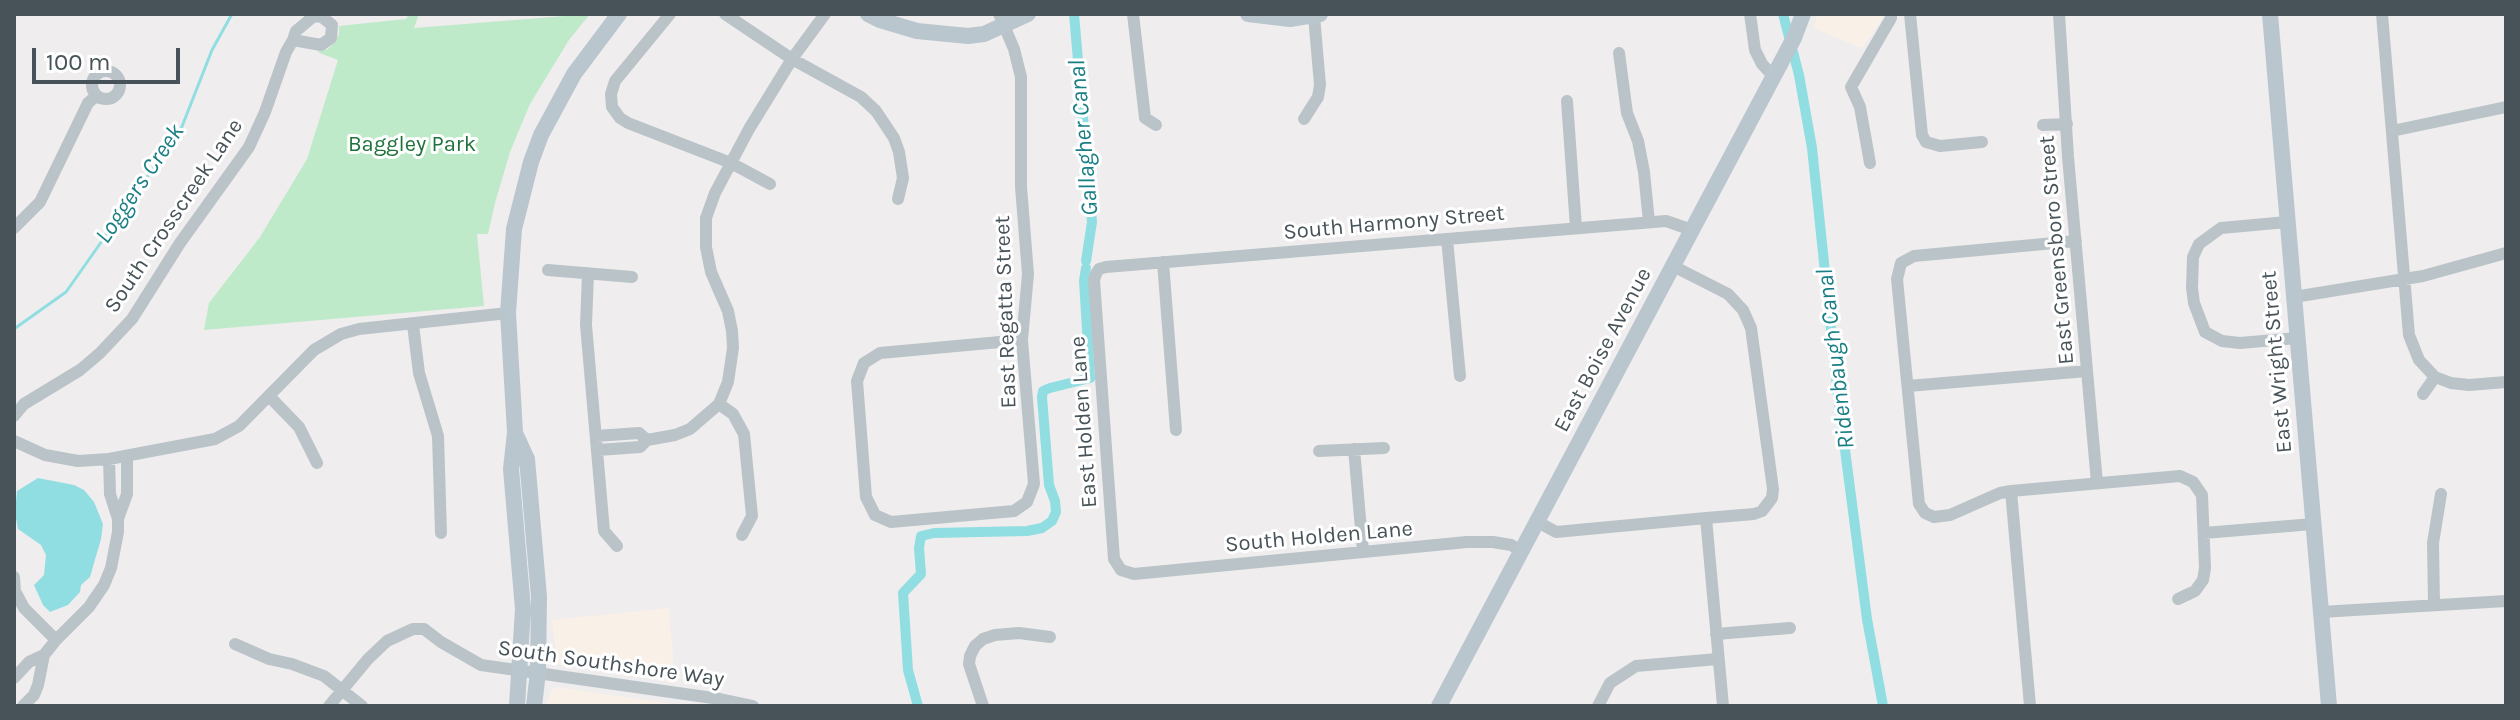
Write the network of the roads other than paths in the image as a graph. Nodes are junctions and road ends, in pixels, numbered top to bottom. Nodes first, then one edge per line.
1 (619, 14) edge
2 (670, 14) edge
3 (725, 14) edge
4 (825, 14) edge
5 (868, 14) edge
6 (1028, 14) edge
7 (1133, 14) edge
8 (1248, 14) edge
9 (1750, 14) edge
10 (1803, 14) edge
11 (1891, 14) edge
12 (1910, 14) edge
13 (2059, 14) edge
14 (2270, 14) edge
15 (2382, 14) edge
16 (1317, 15) edge
17 (1002, 20) edge
18 (293, 40) dead end
19 (1619, 53) dead end
20 (792, 59) junction
21 (1773, 76) junction
22 (96, 96) dead end
23 (1567, 101) dead end
24 (2506, 107) edge
25 (1304, 119) dead end
26 (2067, 124) junction
27 (1156, 125) dead end
28 (2043, 125) dead end
29 (2392, 131) junction
30 (1982, 142) dead end
31 (731, 163) junction
32 (1870, 163) dead end
33 (770, 184) dead end
34 (898, 199) dead end
35 (1649, 222) junction
36 (2287, 222) junction
37 (14, 227) edge
38 (1576, 228) junction
39 (1692, 230) junction
40 (1447, 239) junction
41 (2076, 241) junction
42 (2506, 253) edge
43 (1163, 262) junction
44 (1673, 266) junction
45 (1099, 269) joint
46 (548, 270) dead end
47 (588, 274) junction
48 (632, 277) dead end
49 (2405, 278) junction
50 (2294, 297) junction
51 (508, 313) junction
52 (413, 325) junction
53 (2297, 338) junction
54 (1022, 340) junction
55 (2087, 371) junction
56 (1460, 376) dead end
57 (2435, 377) junction
58 (2506, 382) edge
59 (1908, 386) junction
60 (2423, 394) dead end
61 (269, 396) junction
62 (719, 404) junction
63 (14, 416) edge
64 (1176, 430) dead end
65 (515, 432) junction
66 (596, 436) junction
67 (647, 440) junction
68 (14, 441) edge
69 (1384, 448) dead end
70 (1354, 449) junction
71 (598, 450) junction
72 (1319, 451) dead end
73 (127, 456) junction
74 (109, 459) junction
75 (317, 463) dead end
76 (2097, 483) junction
77 (127, 485) junction
78 (110, 486) junction
79 (2011, 491) junction
80 (2441, 494) dead end
81 (1706, 518) junction
82 (118, 519) junction
83 (1536, 521) junction
84 (2313, 524) junction
85 (441, 533) dead end
86 (2204, 533) junction
87 (742, 535) dead end
88 (617, 546) dead end
89 (1520, 550) junction
90 (1363, 552) junction
91 (1121, 570) joint
92 (14, 577) edge
93 (2178, 599) dead end
94 (2506, 601) edge
95 (2434, 604) junction
96 (2321, 612) junction
97 (1790, 628) dead end
98 (1716, 634) junction
99 (1050, 637) dead end
100 (56, 640) junction
101 (235, 644) dead end
102 (44, 655) junction
103 (1718, 659) junction
104 (520, 670) junction
105 (538, 672) junction
106 (14, 678) edge
107 (343, 690) junction
108 (23, 706) edge
109 (329, 706) edge
110 (362, 706) edge
111 (517, 706) edge
112 (534, 706) edge
113 (753, 706) edge
114 (983, 706) edge
115 (1439, 706) edge
116 (1598, 706) edge
117 (1723, 706) edge
118 (2030, 706) edge
119 (2329, 706) edge

1 - 51 street
2 - 31 street
3 - 20 street
4 - 20 street
5 - 17 street
6 - 17 street
7 - 27 street
8 - 16 street
9 - 21 street
10 - 21 street, East Boise Avenue
11 - 32 street
12 - 30 street
13 - 26 street, East Greensboro Street
14 - 36 street, East Wright Street
15 - 29 street
16 - 25 street
17 - 54 street, East Regatta Street
18 - 63 street, South Crosscreek Lane
19 - 35 street
20 - 31 street
20 - 34 street
21 - 39 street, East Boise Avenue
22 - 37 street
23 - 38 street
24 - 29 street
26 - 28 street
26 - 41 street, East Greensboro Street
29 - 49 street
31 - 33 street
31 - 62 street
35 - 38 street, South Harmony Street
35 - 39 street, South Harmony Street
36 - 50 street, East Wright Street
36 - 53 street
38 - 40 street, South Harmony Street
39 - 44 street, East Boise Avenue
40 - 43 street, South Harmony Street
40 - 56 street
41 - 55 street, East Greensboro Street
41 - 59 street
42 - 49 street
43 - 45 street, South Harmony Street
43 - 64 street
44 - 81 street
44 - 83 street, East Boise Avenue
45 - 91 street, East Holden Lane
46 - 47 street
47 - 48 street
47 - 66 street
49 - 50 street
49 - 57 street
50 - 53 street, East Wright Street
51 - 52 street
51 - 65 street
52 - 61 street
52 - 85 street
53 - 84 street, East Wright Street
54 - 54 street, East Regatta Street
55 - 59 street
55 - 76 street, East Greensboro Street
57 - 58 street
57 - 60 street
59 - 79 street
61 - 73 street
61 - 75 street
62 - 67 street
62 - 87 street
65 - 104 street
65 - 105 street
66 - 67 street
66 - 71 street
67 - 71 street
68 - 74 street
69 - 70 street
70 - 72 street
70 - 90 street
71 - 88 street
73 - 74 street
73 - 77 street
74 - 78 street
76 - 79 street
76 - 86 street
77 - 78 street
77 - 82 street
78 - 82 street
79 - 118 street
80 - 95 street
81 - 83 street
81 - 98 street
82 - 100 street
83 - 89 street, East Boise Avenue
84 - 86 street
84 - 96 street, East Wright Street
86 - 93 street
89 - 90 street, South Holden Lane
89 - 115 street, East Boise Avenue
90 - 91 street, South Holden Lane
92 - 100 street
94 - 95 street
95 - 96 street
96 - 119 street, East Wright Street
97 - 98 street
98 - 103 street
99 - 114 street
100 - 102 street
101 - 107 street
102 - 106 street
102 - 108 street
103 - 116 street
103 - 117 street
104 - 105 street, South Southshore Way
104 - 107 street, South Southshore Way
104 - 111 street
105 - 112 street
105 - 113 street, South Southshore Way
107 - 109 street
107 - 110 street

